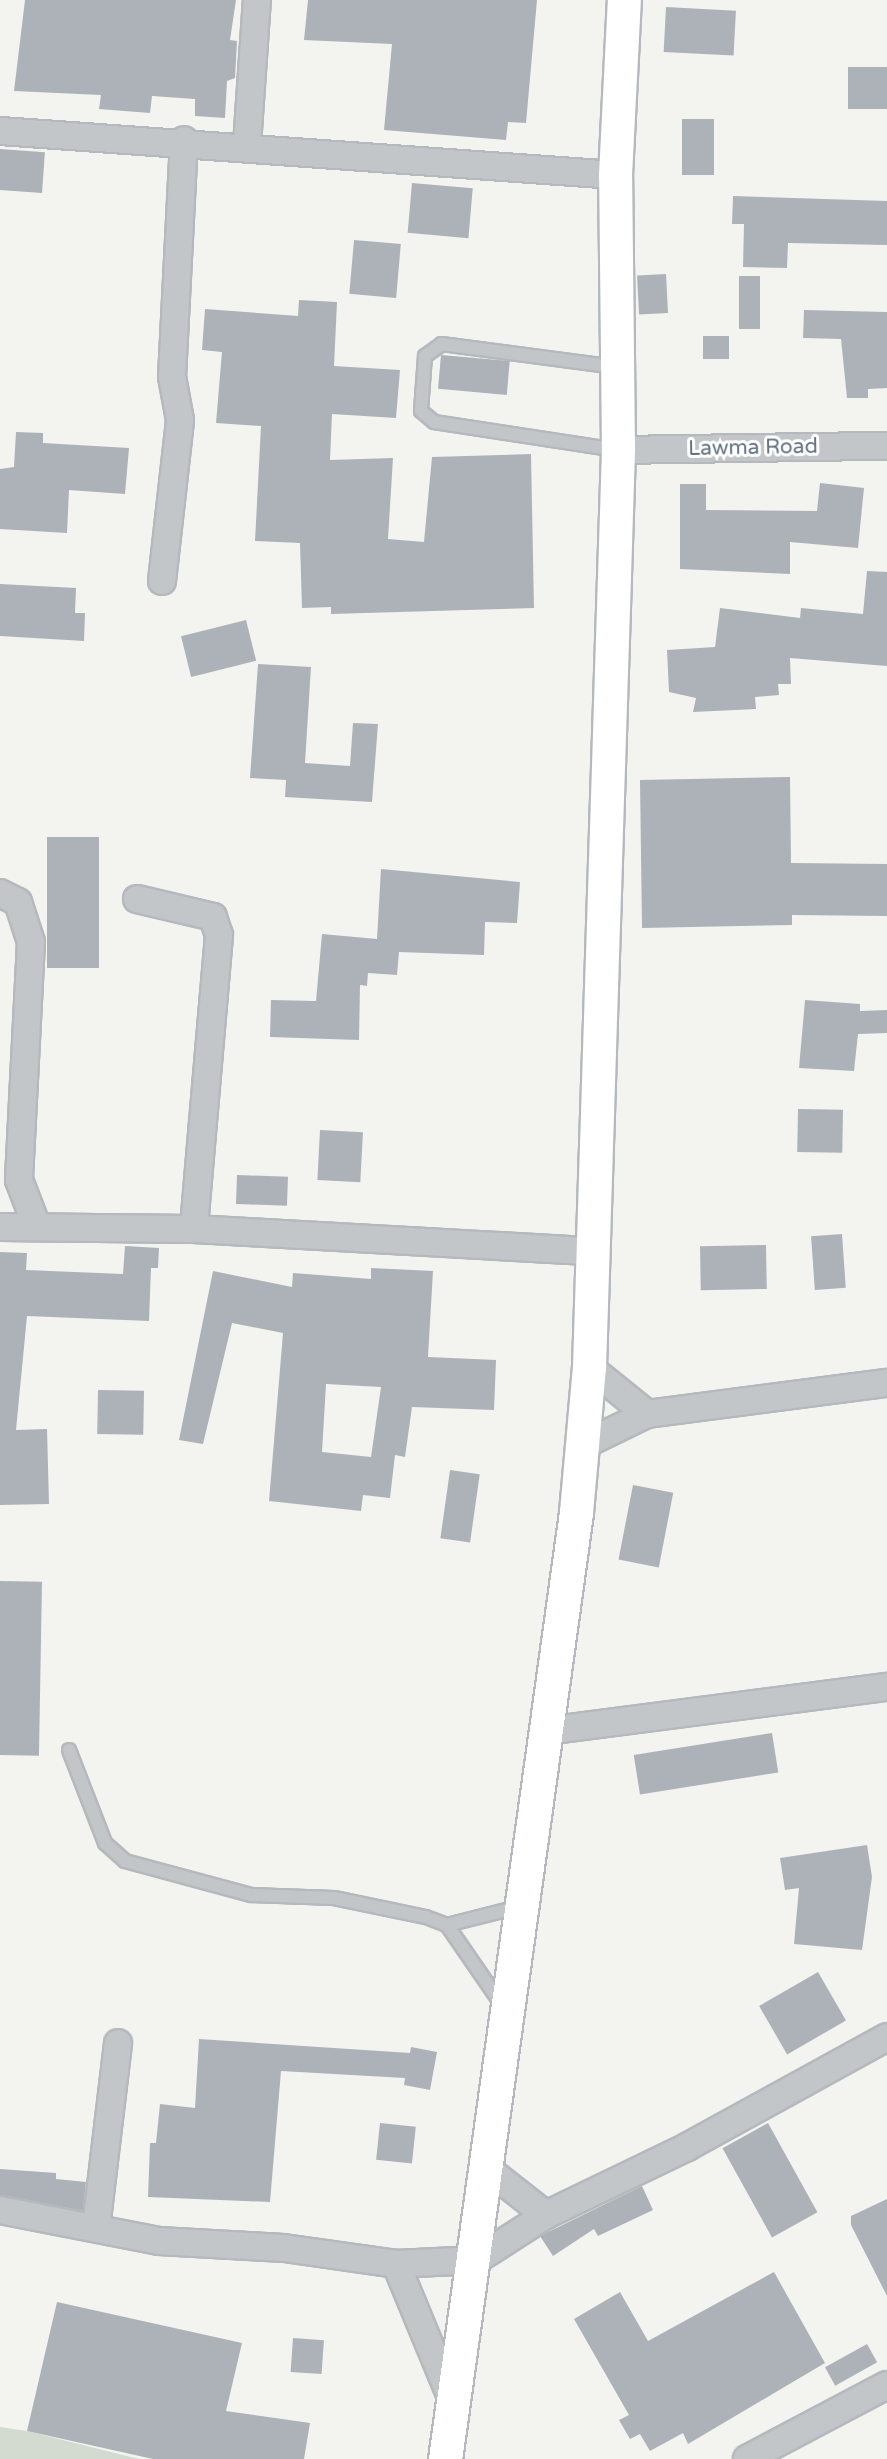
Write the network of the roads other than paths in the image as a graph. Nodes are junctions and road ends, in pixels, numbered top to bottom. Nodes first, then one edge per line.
1 (257, 0) edge
2 (624, 0) edge
3 (0, 131) edge
4 (184, 140) junction
5 (247, 145) junction
6 (615, 176) junction
7 (619, 368) junction
8 (887, 446) edge
9 (618, 450) junction
10 (162, 581) dead end
11 (0, 892) edge
12 (137, 899) dead end
13 (0, 1227) edge
14 (37, 1227) junction
15 (194, 1229) junction
16 (591, 1251) junction
17 (589, 1367) junction
18 (887, 1383) edge
19 (647, 1414) junction
20 (581, 1446) junction
21 (887, 1687) edge
22 (546, 1731) junction
23 (69, 1750) dead end
24 (522, 1906) junction
25 (447, 1925) junction
26 (508, 2013) junction
27 (887, 2037) edge
28 (118, 2043) dead end
29 (486, 2168) junction
30 (0, 2210) edge
31 (546, 2215) junction
32 (96, 2228) junction
33 (476, 2260) junction
34 (396, 2264) junction
35 (887, 2385) edge
36 (454, 2404) junction
37 (446, 2459) edge
38 (747, 2459) edge

1 - 5 street
2 - 6 main road
3 - 4 street
4 - 5 street
4 - 10 street
5 - 6 street
6 - 7 main road
7 - 9 main road
7 - 9 lane
8 - 9 street, Lawma Road
9 - 16 main road
11 - 14 street
12 - 15 street
13 - 14 street
14 - 15 street
15 - 16 street
16 - 17 main road
17 - 19 street
17 - 20 main road
18 - 19 street
19 - 20 street
20 - 22 main road
21 - 22 street
22 - 24 main road
23 - 25 lane
24 - 25 lane
24 - 26 main road
25 - 26 lane
26 - 29 main road
27 - 31 street
28 - 32 street
29 - 31 street
29 - 33 main road
30 - 32 street
31 - 33 street
32 - 34 street
33 - 34 street
33 - 36 main road
34 - 36 street
35 - 38 street
36 - 37 main road

